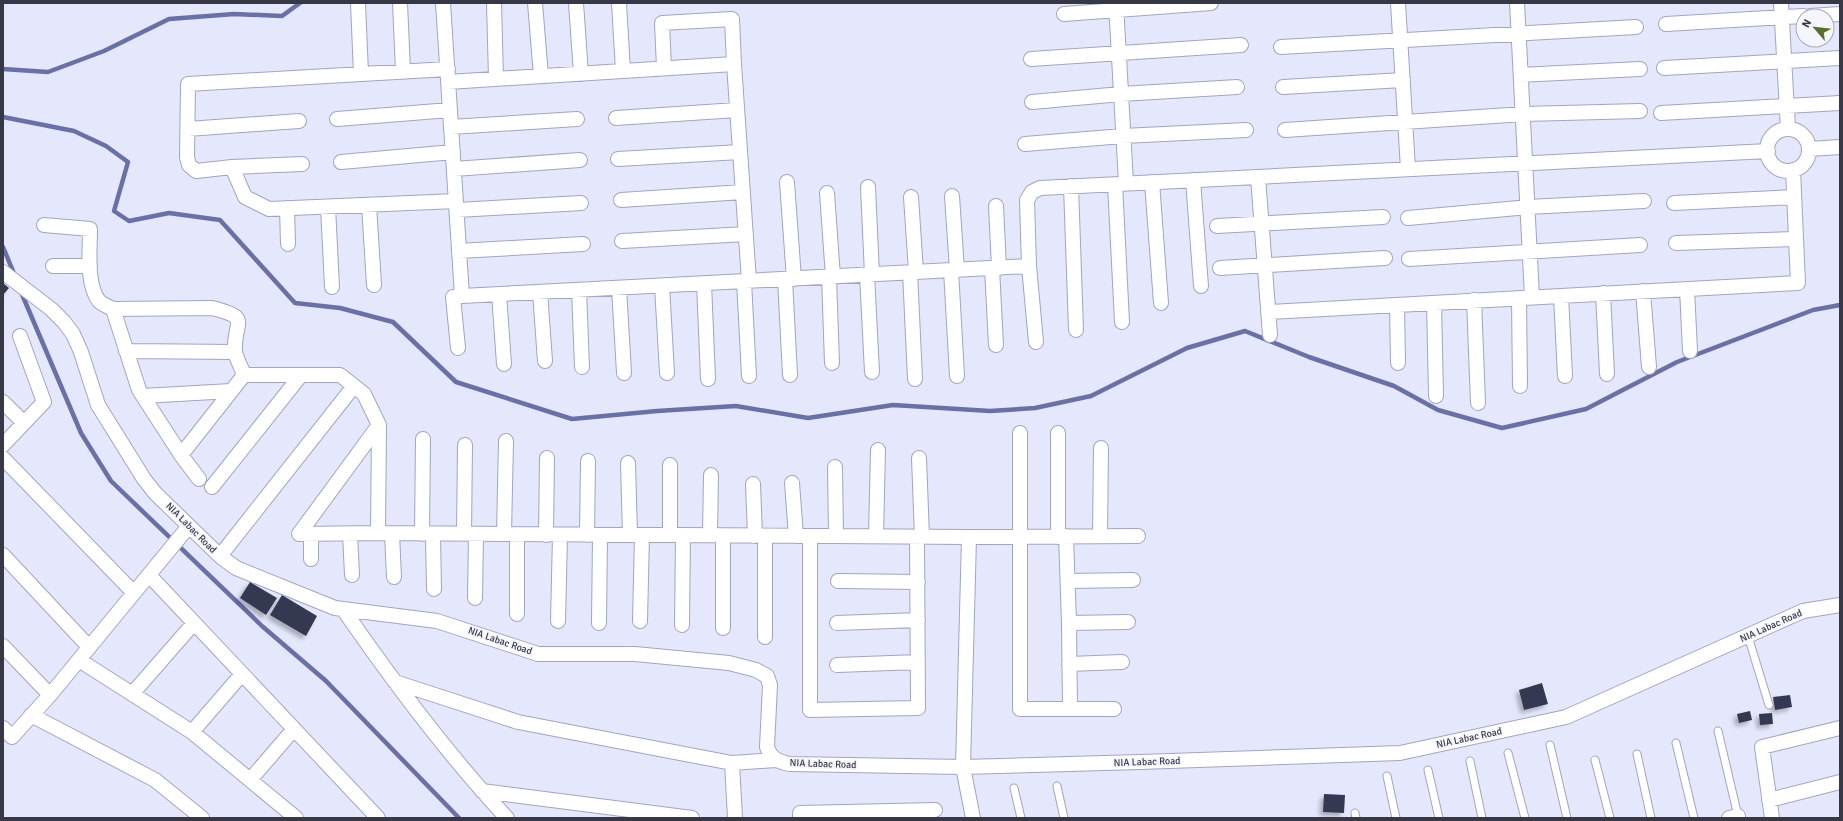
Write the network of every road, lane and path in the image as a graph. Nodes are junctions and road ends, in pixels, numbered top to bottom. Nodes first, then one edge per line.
1 (358, 3) edge
2 (400, 3) edge
3 (443, 3) edge
4 (494, 3) edge
5 (535, 3) edge
6 (576, 3) edge
7 (619, 3) edge
8 (1203, 3) edge
9 (1210, 3) edge
10 (1398, 3) edge
11 (1517, 3) edge
12 (1781, 3) edge
13 (1160, 5) edge
14 (1116, 6) edge
15 (1064, 14) dead end
16 (1795, 17) edge
17 (1782, 18) junction
18 (1666, 24) dead end
19 (1636, 28) dead end
20 (1519, 34) junction
21 (1401, 39) junction
22 (1241, 45) dead end
23 (1281, 47) dead end
24 (1118, 53) junction
25 (1840, 58) edge
26 (1031, 59) dead end
27 (1784, 61) junction
28 (734, 64) junction
29 (664, 68) junction
30 (1664, 68) dead end
31 (1640, 69) dead end
32 (403, 71) junction
33 (623, 71) junction
34 (360, 74) junction
35 (581, 74) junction
36 (448, 75) junction
37 (1521, 75) junction
38 (541, 76) junction
39 (496, 79) junction
40 (1403, 80) junction
41 (1237, 87) dead end
42 (1283, 87) dead end
43 (1121, 94) junction
44 (1032, 102) dead end
45 (1840, 103) edge
46 (1787, 105) junction
47 (450, 110) junction
48 (737, 110) junction
49 (1640, 111) dead end
50 (1661, 113) dead end
51 (1524, 114) junction
52 (616, 118) dead end
53 (337, 119) dead end
54 (577, 119) dead end
55 (299, 121) dead end
56 (1405, 122) junction
57 (451, 126) junction
58 (188, 129) junction
59 (1788, 129) junction
60 (1246, 130) dead end
61 (1285, 130) dead end
62 (1123, 136) junction
63 (1025, 144) dead end
64 (1840, 147) edge
65 (1809, 149) junction
66 (1768, 151) junction
67 (453, 152) junction
68 (740, 152) junction
69 (618, 159) dead end
70 (580, 160) dead end
71 (341, 162) dead end
72 (1526, 163) junction
73 (302, 164) dead end
74 (232, 167) junction
75 (454, 169) junction
76 (1408, 169) junction
77 (1793, 170) junction
78 (1258, 177) junction
79 (1193, 180) junction
80 (787, 182) dead end
81 (1152, 182) junction
82 (1120, 184) junction
83 (1071, 186) junction
84 (868, 187) dead end
85 (743, 192) junction
86 (827, 193) dead end
87 (952, 196) dead end
88 (911, 197) dead end
89 (1794, 197) junction
90 (621, 200) dead end
91 (1644, 202) dead end
92 (581, 203) dead end
93 (1674, 203) dead end
94 (368, 205) junction
95 (456, 205) junction
96 (996, 206) dead end
97 (328, 207) junction
98 (1528, 207) junction
99 (287, 208) junction
100 (1383, 218) dead end
101 (1408, 218) dead end
102 (1262, 222) junction
103 (44, 225) dead end
104 (1217, 226) dead end
105 (746, 234) junction
106 (1796, 239) junction
107 (622, 241) dead end
108 (1676, 243) dead end
109 (288, 244) dead end
110 (583, 244) dead end
111 (1640, 245) dead end
112 (459, 251) junction
113 (1530, 251) junction
114 (1385, 258) dead end
115 (1409, 259) dead end
116 (1265, 264) junction
117 (53, 266) dead end
118 (90, 266) junction
119 (1030, 266) junction
120 (996, 268) junction
121 (1220, 268) dead end
122 (954, 270) junction
123 (3, 272) edge
124 (913, 272) junction
125 (869, 275) junction
126 (831, 277) junction
127 (789, 279) junction
128 (747, 281) junction
129 (704, 283) junction
130 (374, 285) dead end
131 (662, 286) junction
132 (1201, 286) dead end
133 (332, 287) dead end
134 (619, 288) junction
135 (1687, 289) junction
136 (579, 290) junction
137 (1643, 291) junction
138 (540, 292) junction
139 (1603, 293) junction
140 (499, 294) junction
141 (462, 296) junction
142 (1561, 296) junction
143 (1526, 298) junction
144 (1474, 300) junction
145 (1434, 302) junction
146 (1161, 303) dead end
147 (1397, 305) junction
148 (113, 309) junction
149 (1268, 312) junction
150 (1122, 322) dead end
151 (1076, 330) dead end
152 (1270, 335) dead end
153 (20, 336) dead end
154 (1036, 342) dead end
155 (996, 345) dead end
156 (458, 348) dead end
157 (126, 351) junction
158 (1690, 351) dead end
159 (235, 352) junction
160 (544, 361) dead end
161 (832, 363) dead end
162 (1398, 363) dead end
163 (504, 364) dead end
164 (582, 367) dead end
165 (1649, 367) dead end
166 (872, 372) dead end
167 (624, 373) dead end
168 (667, 373) dead end
169 (1607, 374) dead end
170 (244, 375) junction
171 (301, 375) junction
172 (790, 375) dead end
173 (749, 376) dead end
174 (957, 376) dead end
175 (1565, 376) dead end
176 (708, 379) dead end
177 (914, 379) dead end
178 (354, 386) junction
179 (1520, 386) dead end
180 (232, 391) junction
181 (143, 396) junction
182 (1436, 396) dead end
183 (3, 402) edge
184 (1478, 403) dead end
185 (24, 424) junction
186 (379, 425) junction
187 (1020, 433) dead end
188 (1058, 433) dead end
189 (423, 439) dead end
190 (506, 441) dead end
191 (3, 445) edge
192 (465, 445) dead end
193 (1101, 448) dead end
194 (878, 450) dead end
195 (180, 455) junction
196 (3, 458) edge
197 (547, 458) dead end
198 (919, 458) dead end
199 (588, 461) dead end
200 (628, 463) dead end
201 (670, 465) dead end
202 (835, 467) dead end
203 (711, 475) dead end
204 (199, 479) dead end
205 (792, 483) dead end
206 (753, 484) dead end
207 (212, 487) dead end
208 (186, 531) junction
209 (378, 533) junction
210 (311, 534) junction
211 (350, 534) junction
212 (392, 534) junction
213 (428, 534) junction
214 (470, 534) junction
215 (511, 534) junction
216 (553, 535) junction
217 (594, 535) junction
218 (636, 535) junction
219 (676, 535) junction
220 (717, 535) junction
221 (760, 536) junction
222 (803, 536) junction
223 (836, 536) junction
224 (876, 536) junction
225 (1021, 536) junction
226 (1062, 536) junction
227 (1100, 536) junction
228 (1138, 536) dead end
229 (920, 537) junction
230 (969, 537) junction
231 (3, 555) edge
232 (220, 556) junction
233 (311, 559) dead end
234 (352, 575) dead end
235 (149, 576) junction
236 (394, 577) dead end
237 (1133, 580) dead end
238 (1068, 581) junction
239 (838, 582) dead end
240 (918, 582) junction
241 (434, 589) dead end
242 (134, 593) junction
243 (475, 598) dead end
244 (1840, 605) edge
245 (343, 609) junction
246 (517, 614) dead end
247 (918, 620) junction
248 (558, 621) dead end
249 (640, 621) dead end
250 (1128, 622) dead end
251 (194, 623) junction
252 (599, 623) dead end
253 (837, 623) dead end
254 (1069, 623) junction
255 (682, 625) dead end
256 (723, 628) dead end
257 (1748, 636) junction
258 (765, 637) dead end
259 (3, 646) edge
260 (89, 647) junction
261 (79, 660) junction
262 (918, 662) junction
263 (1122, 662) dead end
264 (1069, 664) junction
265 (837, 665) dead end
266 (242, 674) junction
267 (395, 682) junction
268 (50, 694) junction
269 (132, 694) junction
270 (1769, 705) dead end
271 (1070, 709) junction
272 (1114, 709) dead end
273 (31, 716) junction
274 (3, 728) edge
275 (1840, 728) edge
276 (294, 729) junction
277 (1718, 731) dead end
278 (192, 732) junction
279 (1676, 743) dead end
280 (1550, 745) dead end
281 (1508, 753) dead end
282 (1637, 754) dead end
283 (776, 760) junction
284 (1595, 760) dead end
285 (1470, 761) dead end
286 (732, 763) junction
287 (963, 767) junction
288 (1428, 770) dead end
289 (1387, 776) dead end
290 (250, 780) junction
291 (1840, 782) edge
292 (1057, 786) dead end
293 (1014, 788) dead end
294 (482, 791) junction
295 (1769, 800) junction
296 (935, 810) dead end
297 (920, 814) edge
298 (834, 815) edge
299 (878, 815) edge
300 (1734, 817) edge
301 (202, 818) edge
302 (296, 818) edge
303 (378, 818) edge
304 (507, 818) edge
305 (692, 818) edge
306 (735, 818) edge
307 (800, 818) edge
308 (974, 818) edge
309 (1021, 818) edge
310 (1064, 818) edge
311 (1396, 818) edge
312 (1439, 818) edge
313 (1482, 818) edge
314 (1525, 818) edge
315 (1568, 818) edge
316 (1610, 818) edge
317 (1651, 818) edge
318 (1694, 818) edge
319 (1772, 818) edge

1 - 34 street
2 - 32 street
3 - 36 street
4 - 39 street
5 - 38 street
6 - 35 street
7 - 33 street
8 - 9 street
8 - 13 street
10 - 21 street
11 - 20 street
12 - 17 street
13 - 14 street
14 - 15 street
14 - 24 street
16 - 17 street
17 - 18 street
17 - 27 street
19 - 20 street
20 - 21 street
20 - 37 street
21 - 23 street
21 - 40 street
22 - 24 street
24 - 26 street
24 - 43 street
25 - 27 street
27 - 30 street
27 - 46 street
28 - 29 street
28 - 29 street
28 - 48 street
29 - 33 street
31 - 37 street
32 - 34 street
32 - 36 street
33 - 35 street
34 - 58 street
35 - 38 street
36 - 39 street
36 - 47 street
37 - 51 street
38 - 39 street
40 - 42 street
40 - 56 street
41 - 43 street
43 - 44 street
43 - 62 street
45 - 46 street
46 - 50 street
46 - 59 street
47 - 53 street
47 - 57 street
48 - 52 street
48 - 68 street
49 - 51 street
51 - 56 street
51 - 72 street
54 - 57 street
55 - 58 street
56 - 61 street
56 - 76 street
57 - 67 street
58 - 74 street
59 - 65 street
59 - 66 street
60 - 62 street
62 - 63 street
62 - 82 street
64 - 65 street
65 - 77 street
66 - 72 street
66 - 77 street
67 - 71 street
67 - 75 street
68 - 69 street
68 - 85 street
70 - 75 street
72 - 76 street
72 - 98 street
73 - 74 street
74 - 99 street
75 - 95 street
76 - 78 street
77 - 89 street
78 - 79 street
78 - 102 street
79 - 81 street
79 - 132 street
80 - 127 street
81 - 82 street
81 - 146 street
82 - 83 street
82 - 150 street
83 - 119 street
83 - 151 street
84 - 125 street
85 - 90 street
85 - 105 street
86 - 126 street
87 - 122 street
88 - 124 street
89 - 93 street
89 - 106 street
91 - 98 street
92 - 95 street
94 - 95 street
94 - 97 street
94 - 130 street
95 - 112 street
96 - 120 street
97 - 99 street
97 - 133 street
98 - 101 street
98 - 113 street
99 - 109 street
100 - 102 street
102 - 104 street
102 - 116 street
103 - 118 street
105 - 107 street
105 - 128 street
106 - 108 street
106 - 135 street
110 - 112 street
111 - 113 street
112 - 141 street
113 - 115 street
113 - 143 street
114 - 116 street
116 - 121 street
116 - 149 street
117 - 118 street
118 - 148 street
119 - 120 street
119 - 154 street
120 - 122 street
120 - 155 street
122 - 124 street
122 - 174 street
123 - 208 street, NIA Labac Road
124 - 125 street
124 - 177 street
125 - 126 street
125 - 166 street
126 - 127 street
126 - 161 street
127 - 128 street
127 - 172 street
128 - 129 street
128 - 173 street
129 - 131 street
129 - 176 street
131 - 134 street
131 - 168 street
134 - 136 street
134 - 167 street
135 - 137 street
135 - 158 street
136 - 138 street
136 - 164 street
137 - 139 street
137 - 165 street
138 - 140 street
138 - 160 street
139 - 142 street
139 - 169 street
140 - 141 street
140 - 163 street
141 - 156 street
142 - 143 street
142 - 175 street
143 - 144 street
143 - 179 street
144 - 145 street
144 - 184 street
145 - 147 street
145 - 182 street
147 - 149 street
147 - 162 street
148 - 157 street
148 - 159 street
149 - 152 street
153 - 185 street
157 - 159 street
157 - 181 street
159 - 170 street
170 - 171 street
170 - 180 street
171 - 178 street
171 - 207 street
178 - 186 street
178 - 232 street
180 - 181 street
180 - 195 street
181 - 195 street
183 - 185 street
185 - 191 street
186 - 209 street
186 - 210 street
187 - 225 street
188 - 226 street
189 - 213 street
190 - 215 street
192 - 214 street
193 - 227 street
194 - 224 street
195 - 204 street
196 - 242 street
197 - 216 street
198 - 229 street
199 - 217 street
200 - 218 street
201 - 219 street
202 - 223 street
203 - 220 street
205 - 222 street
206 - 221 street
208 - 232 street, NIA Labac Road
208 - 235 street
209 - 211 street
209 - 212 street
210 - 211 street
210 - 233 street
211 - 234 street
212 - 213 street
212 - 236 street
213 - 214 street
213 - 241 street
214 - 215 street
214 - 243 street
215 - 216 street
215 - 246 street
216 - 217 street
216 - 248 street
217 - 218 street
217 - 252 street
218 - 219 street
218 - 249 street
219 - 220 street
219 - 255 street
220 - 221 street
220 - 256 street
221 - 222 street
221 - 258 street
222 - 223 street
222 - 262 street
223 - 224 street
224 - 229 street
225 - 226 street
225 - 230 street
225 - 271 street
226 - 227 street
226 - 238 street
227 - 228 street
229 - 230 street
229 - 240 street
230 - 287 street
231 - 260 street
232 - 245 street, NIA Labac Road
235 - 242 street
235 - 251 street
237 - 238 street
238 - 254 street
239 - 240 street
240 - 247 street
242 - 260 street
244 - 257 street, NIA Labac Road
245 - 267 street
245 - 283 street, NIA Labac Road
247 - 253 street
247 - 262 street
250 - 254 street
251 - 266 street
251 - 269 street
254 - 264 street
257 - 270 lane
257 - 287 street, NIA Labac Road
259 - 268 street
260 - 261 street
261 - 268 street
261 - 269 street
262 - 265 street
263 - 264 street
264 - 271 street
266 - 276 street
266 - 278 street
267 - 286 street
267 - 294 street
268 - 273 street
269 - 278 street
271 - 272 street
273 - 274 street
273 - 301 street
275 - 295 street
276 - 290 street
276 - 303 street
277 - 300 lane
278 - 290 street
279 - 318 lane
280 - 315 lane
281 - 314 lane
282 - 317 lane
283 - 286 street
283 - 287 street, NIA Labac Road
284 - 316 lane
285 - 313 lane
286 - 306 street
287 - 308 street
288 - 312 lane
289 - 311 lane
290 - 302 street
291 - 295 street
292 - 310 lane
293 - 309 lane
294 - 304 street
294 - 305 street
295 - 319 street
296 - 297 street
297 - 299 street
298 - 299 street
298 - 307 street

